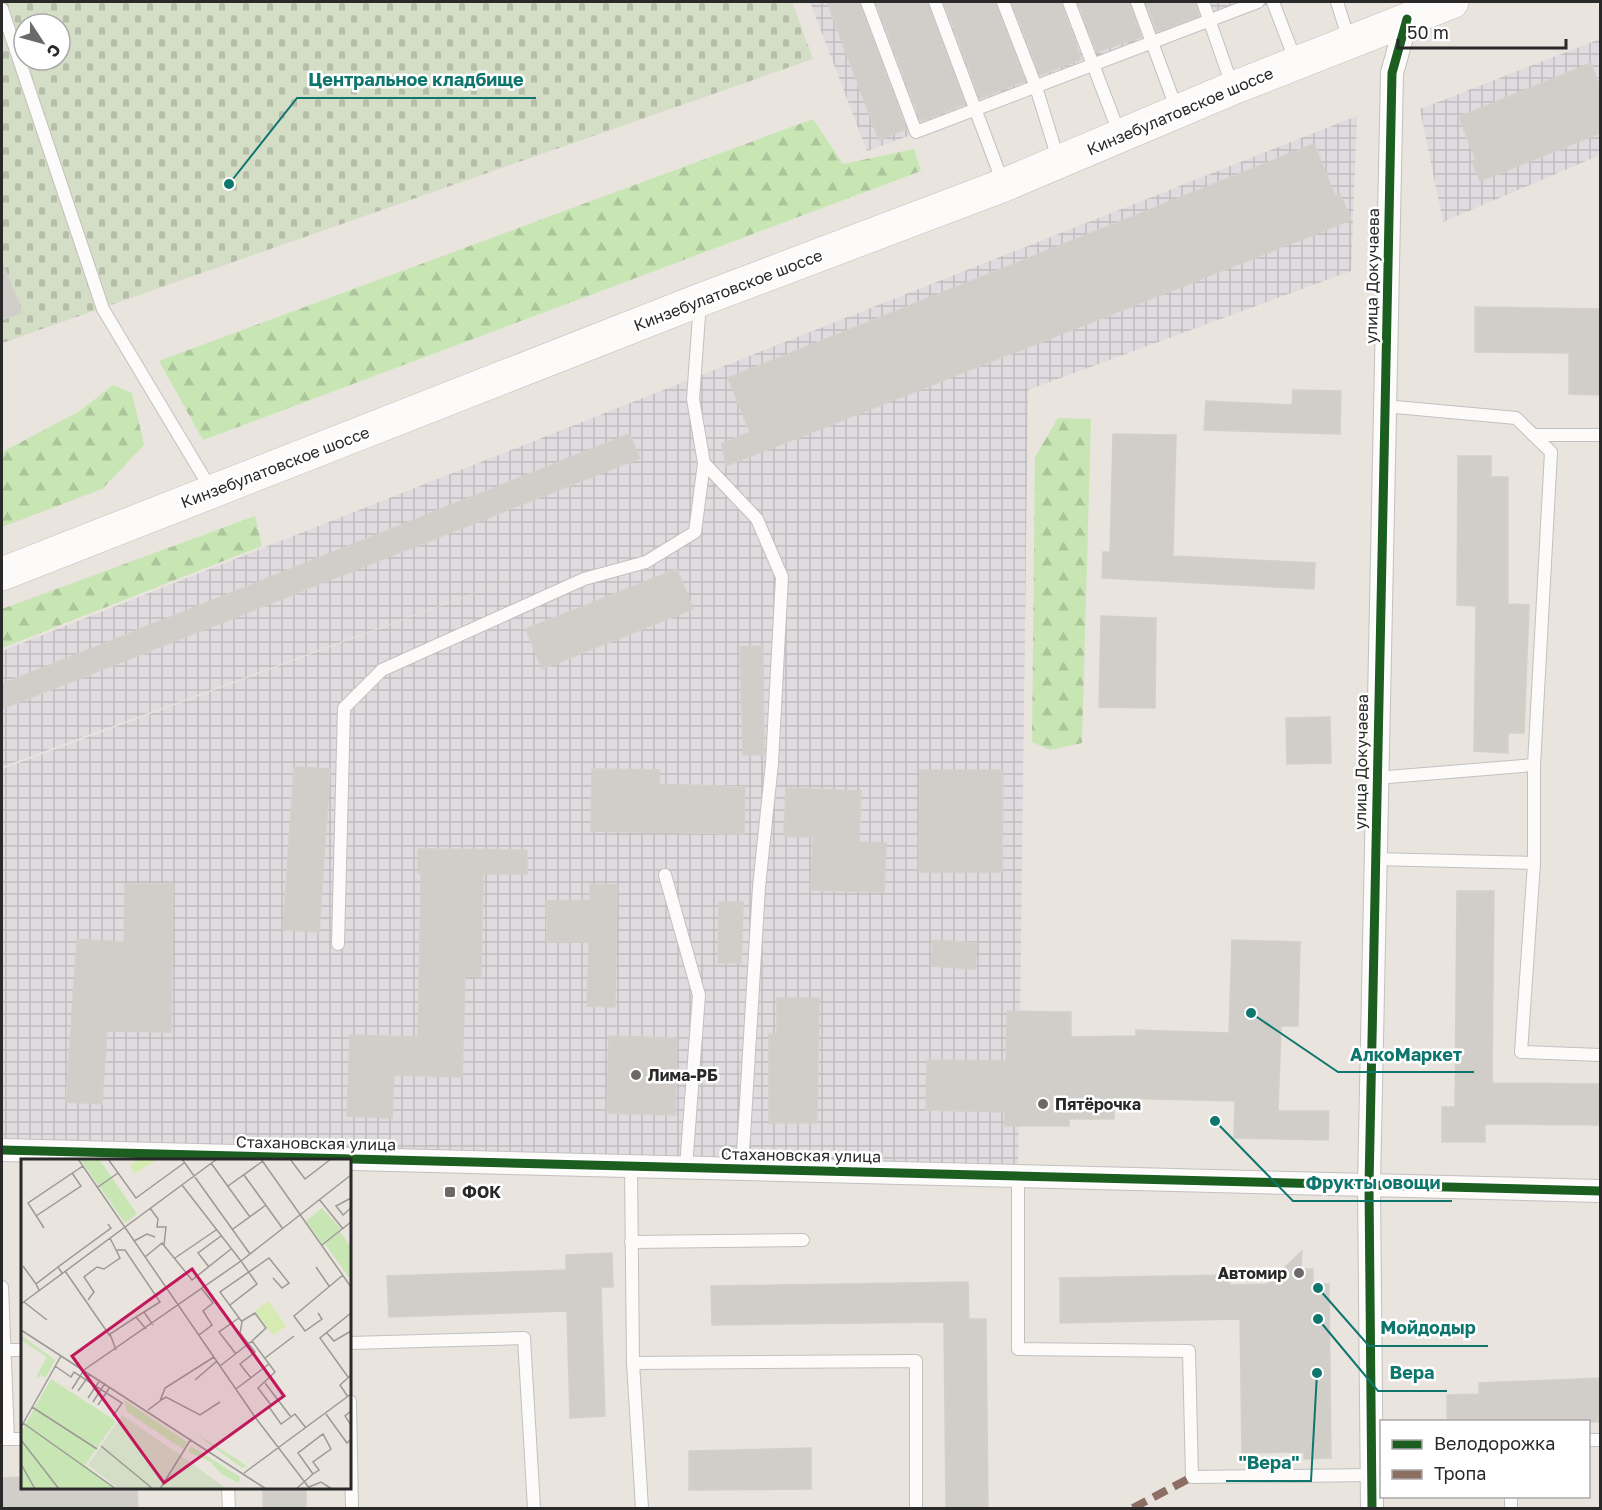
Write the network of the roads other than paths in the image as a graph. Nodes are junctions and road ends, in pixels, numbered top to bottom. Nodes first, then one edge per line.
1 (867, 2) edge
2 (935, 2) edge
3 (1003, 2) edge
4 (1069, 2) edge
5 (1137, 2) edge
6 (1203, 2) edge
7 (1258, 2) edge
8 (1273, 2) edge
9 (1337, 2) edge
10 (1452, 2) edge
11 (2, 9) edge
12 (1406, 15) junction
13 (1210, 20) junction
14 (1349, 42) junction
15 (1152, 43) junction
16 (1296, 63) junction
17 (1093, 65) junction
18 (1036, 87) junction
19 (1233, 88) junction
20 (975, 110) junction
21 (1177, 112) junction
22 (1120, 135) junction
23 (1059, 162) junction
24 (1004, 185) junction
25 (700, 300) junction
26 (1384, 406) junction
27 (1533, 435) junction
28 (1600, 435) edge
29 (704, 464) junction
30 (213, 492) junction
31 (2, 574) edge
32 (1534, 765) junction
33 (1376, 778) junction
34 (1374, 859) junction
35 (1534, 863) junction
36 (665, 875) dead end
37 (338, 944) dead end
38 (1600, 1055) edge
39 (2, 1150) edge
40 (311, 1159) edge
41 (351, 1160) edge
42 (631, 1166) junction
43 (686, 1167) junction
44 (742, 1169) junction
45 (1018, 1176) junction
46 (1369, 1185) junction
47 (1600, 1191) edge
48 (803, 1240) dead end
49 (632, 1242) junction
50 (2, 1287) edge
51 (2, 1317) edge
52 (351, 1343) edge
53 (3, 1350) edge
54 (21, 1350) edge
55 (633, 1363) junction
56 (5, 1439) edge
57 (21, 1439) edge
58 (1372, 1475) junction
59 (228, 1489) edge
60 (351, 1489) edge
61 (230, 1509) edge
62 (351, 1509) edge
63 (534, 1509) edge
64 (642, 1509) edge
65 (916, 1509) edge
66 (1372, 1509) edge

1 - 20 lane
2 - 20 lane
3 - 18 lane
4 - 17 lane
5 - 15 lane
6 - 13 lane
7 - 13 lane
8 - 16 lane
9 - 14 lane
10 - 12 main road, Кинзебулатовское шоссе
11 - 30 lane
12 - 14 main road, Кинзебулатовское шоссе
12 - 26 street, улица Докучаева
13 - 15 lane
13 - 19 lane
14 - 16 main road, Кинзебулатовское шоссе
15 - 17 lane
15 - 21 lane
16 - 19 main road, Кинзебулатовское шоссе
17 - 18 lane
17 - 22 lane
18 - 20 lane
18 - 23 lane
19 - 21 main road, Кинзебулатовское шоссе
20 - 24 lane
21 - 22 main road, Кинзебулатовское шоссе
22 - 23 main road, Кинзебулатовское шоссе
23 - 24 main road, Кинзебулатовское шоссе
24 - 25 main road, Кинзебулатовское шоссе
25 - 29 lane
25 - 30 main road, Кинзебулатовское шоссе
26 - 27 lane
26 - 33 street, улица Докучаева
27 - 28 lane
27 - 32 lane
29 - 37 lane
29 - 44 lane
30 - 31 main road, Кинзебулатовское шоссе
32 - 33 lane
32 - 35 lane
33 - 34 street, улица Докучаева
34 - 35 lane
34 - 46 street, улица Докучаева
35 - 38 lane
36 - 43 lane
39 - 40 street, Стахановская улица
41 - 42 street, Стахановская улица
42 - 43 street, Стахановская улица
42 - 49 lane
43 - 44 street, Стахановская улица
44 - 45 street, Стахановская улица
45 - 46 street, Стахановская улица
45 - 58 lane
46 - 47 street, Стахановская улица
46 - 58 street, улица Докучаева
48 - 49 lane
49 - 55 lane
50 - 51 lane
51 - 53 lane
52 - 63 lane
53 - 54 lane
53 - 56 lane
55 - 64 lane
55 - 65 lane
56 - 57 lane
58 - 66 street, улица Докучаева
59 - 61 lane
60 - 62 lane

